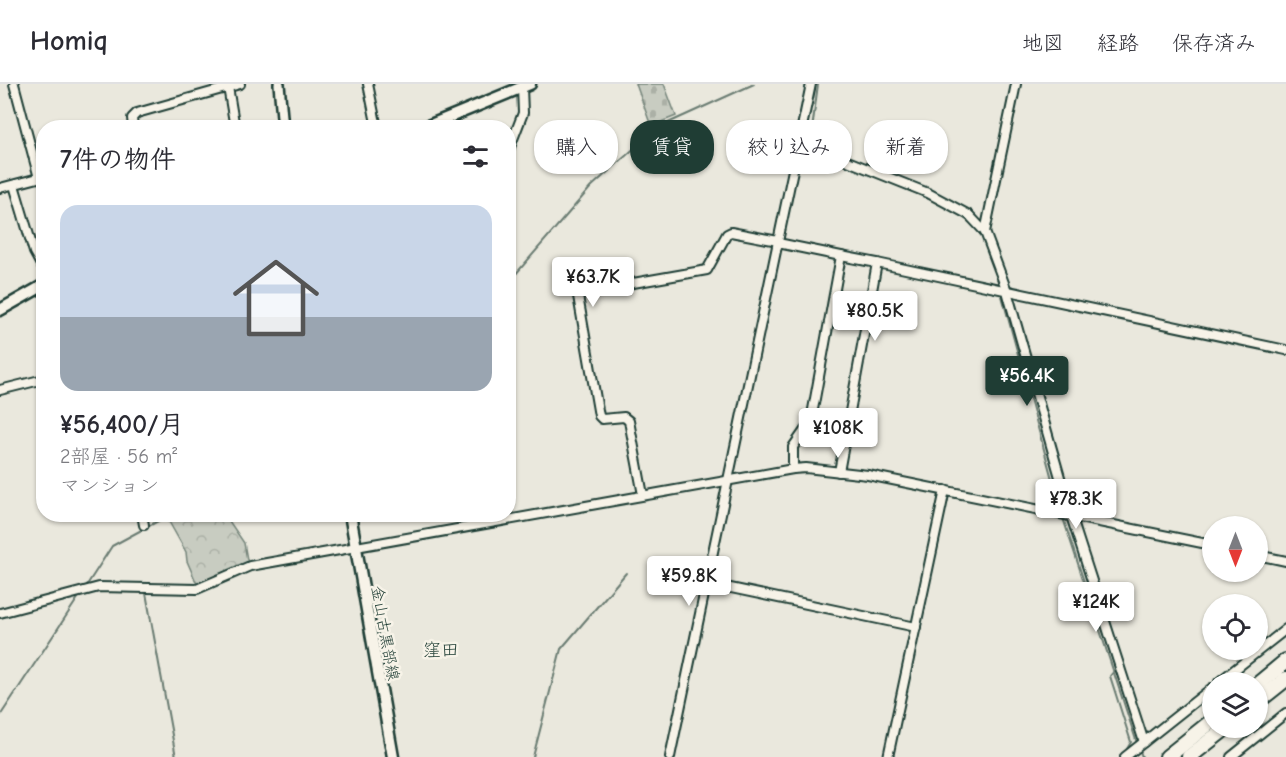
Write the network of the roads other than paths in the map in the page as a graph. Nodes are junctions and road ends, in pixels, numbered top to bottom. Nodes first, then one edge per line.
1 (14, 84) edge
2 (238, 84) edge
3 (279, 84) edge
4 (368, 84) edge
5 (811, 84) edge
6 (1016, 84) edge
7 (526, 86) edge
8 (228, 87) junction
9 (132, 120) edge
10 (234, 120) edge
11 (282, 120) edge
12 (375, 120) edge
13 (443, 120) edge
14 (804, 120) edge
15 (516, 131) edge
16 (36, 160) edge
17 (852, 163) edge
18 (792, 174) edge
19 (36, 178) edge
20 (14, 185) junction
21 (0, 188) edge
22 (985, 232) junction
23 (778, 242) junction
24 (36, 256) edge
25 (841, 256) junction
26 (877, 263) junction
27 (36, 290) edge
28 (1007, 291) junction
29 (0, 310) edge
30 (1286, 350) edge
31 (36, 381) edge
32 (0, 390) edge
33 (793, 469) junction
34 (839, 472) junction
35 (729, 479) junction
36 (945, 490) junction
37 (643, 495) junction
38 (1071, 516) junction
39 (516, 518) edge
40 (143, 522) edge
41 (352, 522) edge
42 (491, 522) edge
43 (144, 525) dead end
44 (1202, 543) edge
45 (356, 546) junction
46 (1268, 557) edge
47 (1286, 561) edge
48 (707, 584) junction
49 (0, 613) edge
50 (916, 627) junction
51 (1286, 629) edge
52 (1286, 661) edge
53 (1232, 672) edge
54 (1268, 676) edge
55 (1286, 679) edge
56 (1268, 693) edge
57 (1202, 696) edge
58 (1286, 713) edge
59 (1202, 729) edge
60 (1213, 738) edge
61 (1144, 742) junction
62 (1127, 756) edge
63 (393, 757) edge
64 (670, 757) edge
65 (888, 757) edge
66 (1167, 757) edge
67 (1189, 757) edge
68 (1231, 757) edge

1 - 16 street
2 - 8 street
3 - 11 street
4 - 12 street
5 - 14 street
6 - 22 street
7 - 13 main road
7 - 15 street
8 - 9 street
8 - 10 street
17 - 22 street
18 - 23 street
19 - 20 street
20 - 21 street
20 - 24 street
22 - 28 street
23 - 25 street
23 - 35 street
23 - 37 street
25 - 26 street
25 - 33 street
26 - 28 street
26 - 34 street
27 - 29 main road
28 - 30 street
28 - 38 street
31 - 32 street
33 - 34 street
33 - 35 street
34 - 36 street
35 - 37 street
35 - 48 street
36 - 38 street
36 - 50 street
37 - 39 street
38 - 44 street
38 - 61 street
40 - 43 street
41 - 45 main road, 金山古黒部線
42 - 45 street
45 - 49 street
45 - 63 main road, 金山古黒部線
46 - 47 street
48 - 50 street
48 - 64 street
50 - 65 street
51 - 53 street
52 - 54 highway
55 - 56 highway
57 - 61 street
58 - 68 street
59 - 66 highway
60 - 67 highway
61 - 62 street

